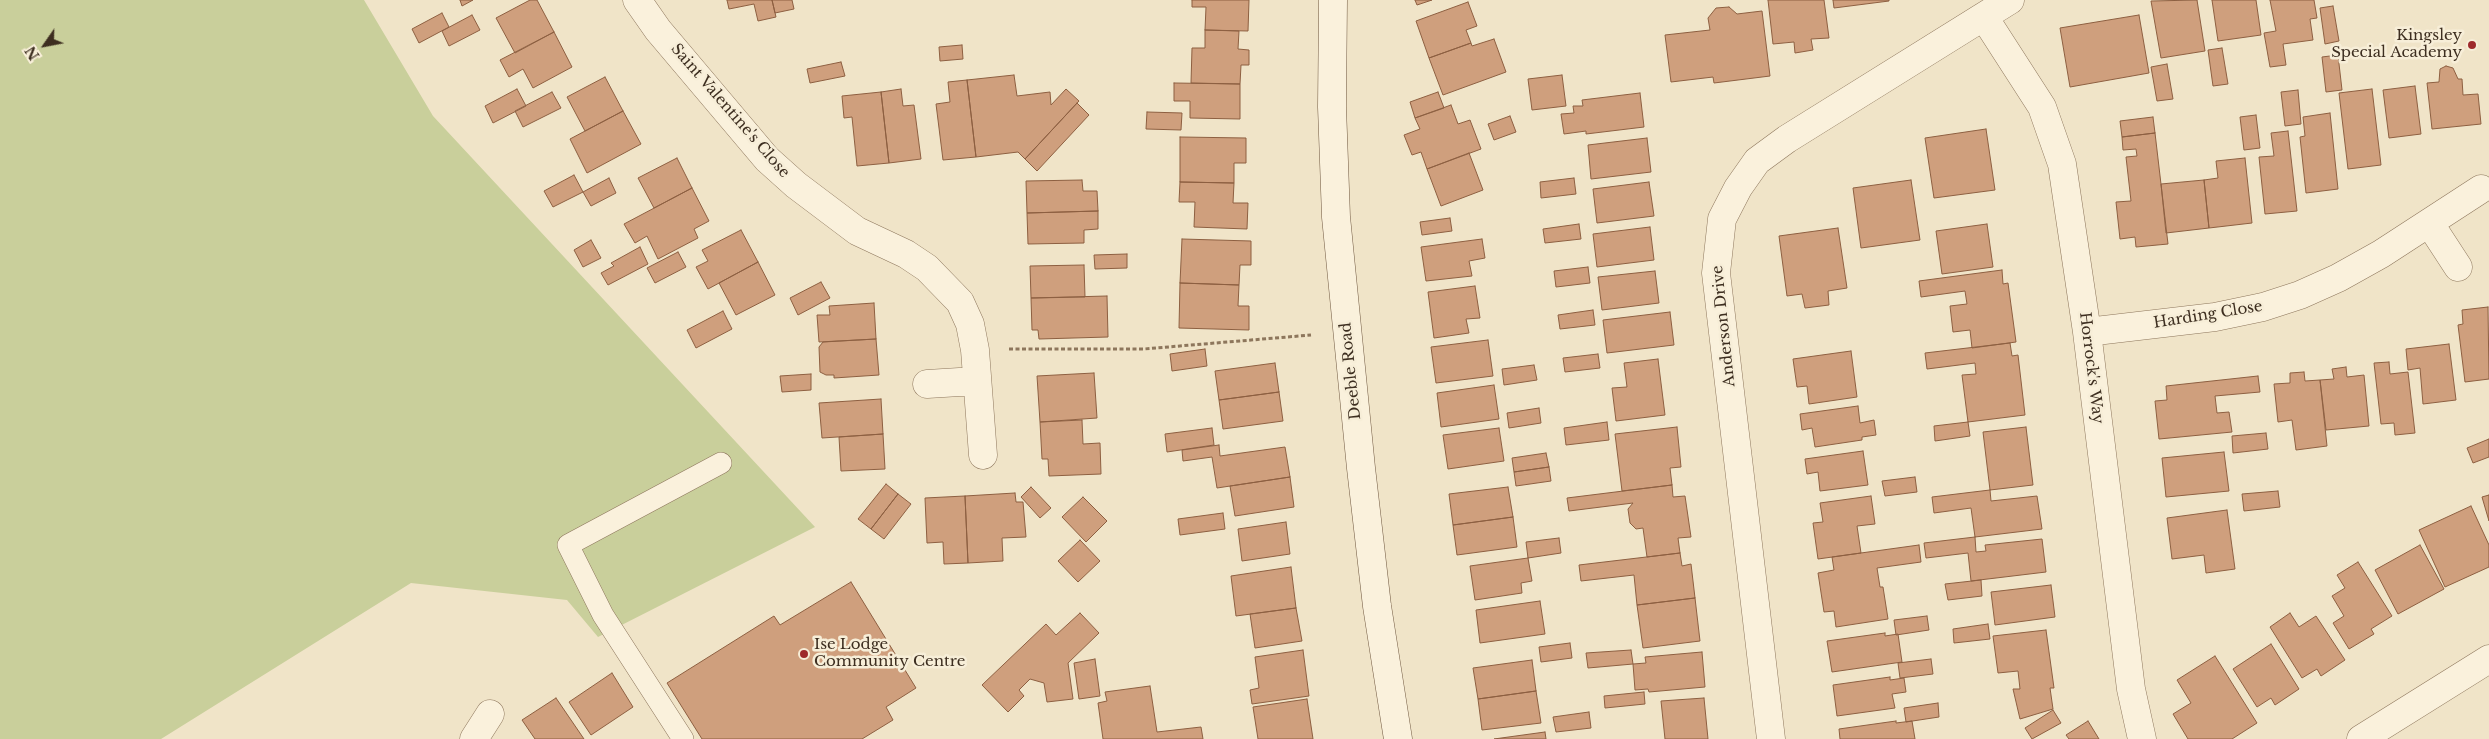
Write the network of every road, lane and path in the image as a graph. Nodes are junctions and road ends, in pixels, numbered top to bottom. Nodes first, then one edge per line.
1 (638, 0) edge
2 (1333, 0) edge
3 (2010, 0) edge
4 (1984, 17) junction
5 (2481, 188) dead end
6 (2430, 224) junction
7 (2458, 267) dead end
8 (2087, 332) junction
9 (1311, 335) dead end
10 (975, 350) junction
11 (976, 381) junction
12 (927, 384) dead end
13 (982, 455) dead end
14 (721, 463) dead end
15 (2486, 666) edge
16 (490, 714) dead end
17 (474, 739) edge
18 (682, 739) edge
19 (1398, 739) edge
20 (1771, 739) edge
21 (2142, 739) edge
22 (2361, 739) edge

1 - 10 street, Saint Valentine's Close
2 - 19 street, Deeble Road
3 - 4 street, Anderson Drive
4 - 8 street, Horrock's Way
4 - 20 street, Anderson Drive
5 - 6 street, Harding Close
6 - 7 street
6 - 8 street, Harding Close
8 - 21 street, Horrock's Way
9 - 10 path
10 - 11 street, Saint Valentine's Close
11 - 12 street
11 - 13 street, Saint Valentine's Close
14 - 18 lane
15 - 22 street
16 - 17 street

